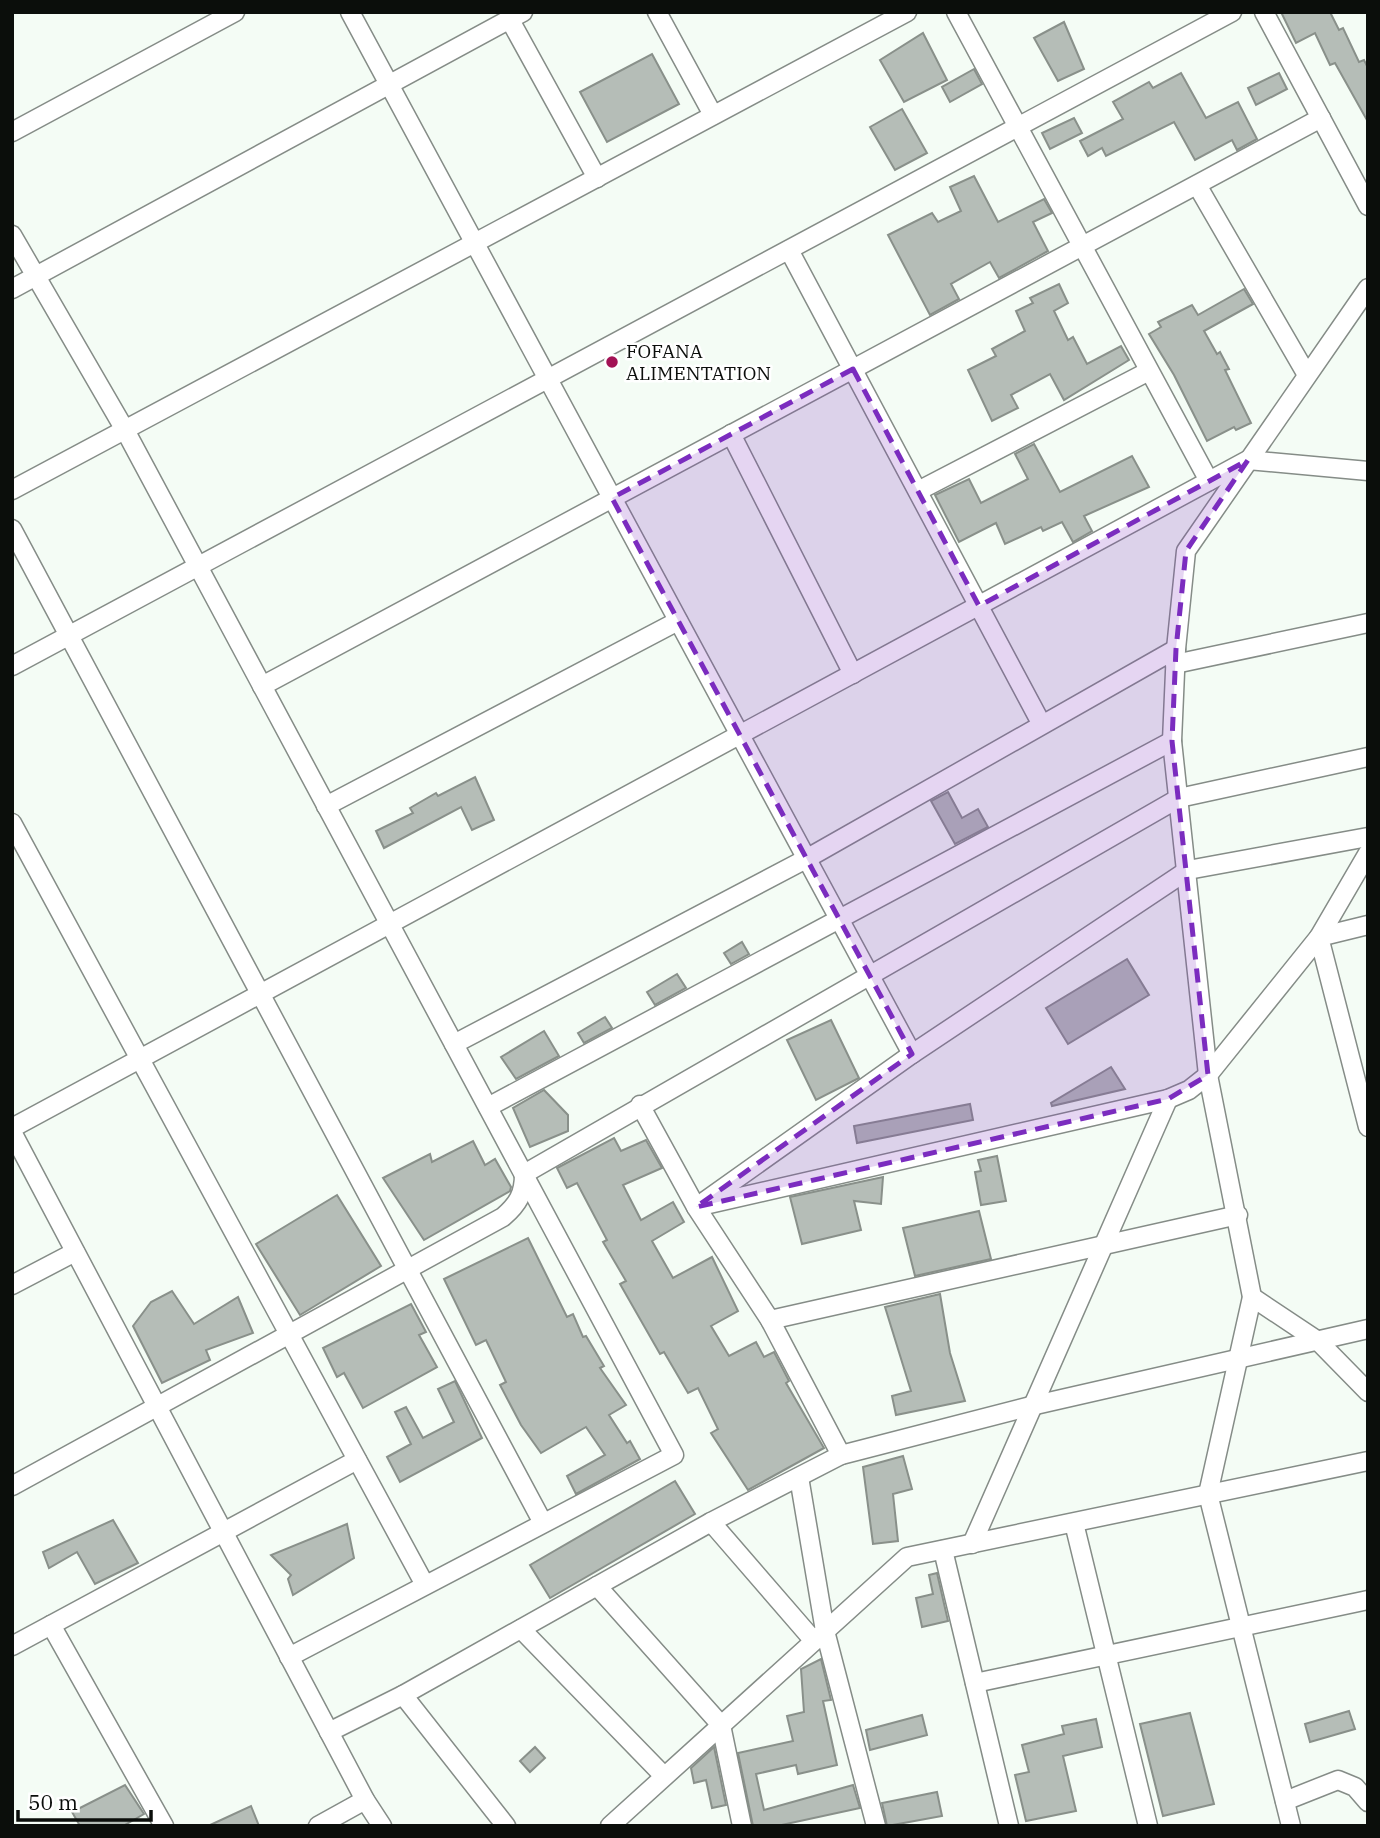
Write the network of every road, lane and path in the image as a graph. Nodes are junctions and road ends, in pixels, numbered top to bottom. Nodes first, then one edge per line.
1 (235, 12) edge
2 (350, 12) edge
3 (657, 12) edge
4 (907, 12) edge
5 (956, 12) edge
6 (1232, 12) edge
7 (1265, 12) edge
8 (517, 16) edge
9 (389, 85) junction
10 (713, 116) junction
11 (1321, 118) junction
12 (1018, 127) junction
13 (12, 132) edge
14 (597, 178) junction
15 (1197, 185) junction
16 (1368, 206) edge
17 (12, 235) edge
18 (474, 243) junction
19 (1082, 246) junction
20 (789, 250) junction
21 (36, 276) junction
22 (1368, 288) edge
23 (12, 289) edge
24 (853, 369) junction
25 (1149, 371) junction
26 (1307, 375) junction
27 (548, 379) junction
28 (125, 430) junction
29 (731, 434) junction
30 (1248, 460) junction
31 (1368, 471) edge
32 (1209, 481) junction
33 (12, 490) edge
34 (918, 491) junction
35 (612, 498) junction
36 (12, 528) edge
37 (198, 567) junction
38 (979, 606) junction
39 (678, 621) junction
40 (1368, 623) edge
41 (69, 636) junction
42 (1175, 656) junction
43 (12, 666) edge
44 (853, 674) junction
45 (262, 686) junction
46 (1041, 723) junction
47 (740, 735) junction
48 (1172, 741) junction
49 (1368, 757) edge
50 (1179, 798) junction
51 (326, 806) junction
52 (12, 823) edge
53 (1368, 837) edge
54 (1368, 853) edge
55 (806, 859) junction
56 (1188, 870) junction
57 (840, 922) junction
58 (390, 924) junction
59 (1368, 925) edge
60 (1319, 937) junction
61 (869, 974) junction
62 (260, 994) junction
63 (454, 1044) junction
64 (912, 1054) junction
65 (1359, 1058) edge
66 (140, 1059) junction
67 (1208, 1075) junction
68 (1168, 1099) junction
69 (640, 1105) junction
70 (488, 1107) junction
71 (1368, 1126) edge
72 (12, 1130) edge
73 (524, 1174) junction
74 (696, 1208) junction
75 (1238, 1215) junction
76 (1102, 1246) junction
77 (75, 1252) junction
78 (408, 1271) junction
79 (12, 1285) edge
80 (1252, 1297) junction
81 (770, 1320) junction
82 (1368, 1329) edge
83 (290, 1336) junction
84 (1318, 1340) junction
85 (1239, 1359) junction
86 (1368, 1392) edge
87 (1031, 1406) junction
88 (158, 1408) junction
89 (841, 1455) junction
90 (357, 1460) junction
91 (1368, 1461) edge
92 (799, 1477) junction
93 (12, 1486) edge
94 (1208, 1494) junction
95 (711, 1522) junction
96 (1074, 1523) junction
97 (543, 1524) junction
98 (224, 1532) junction
99 (972, 1544) junction
100 (943, 1550) junction
101 (425, 1585) junction
102 (597, 1586) junction
103 (1368, 1600) edge
104 (51, 1625) junction
105 (1242, 1627) junction
106 (521, 1629) junction
107 (820, 1636) junction
108 (12, 1646) edge
109 (1106, 1656) junction
110 (289, 1657) junction
111 (975, 1684) junction
112 (403, 1695) junction
113 (721, 1725) junction
114 (329, 1732) junction
115 (664, 1776) junction
116 (365, 1800) junction
117 (1285, 1801) junction
118 (1368, 1801) edge
119 (612, 1825) edge
120 (164, 1826) edge
121 (318, 1826) edge
122 (382, 1826) edge
123 (506, 1826) edge
124 (742, 1826) edge
125 (876, 1826) edge
126 (1009, 1826) edge
127 (1148, 1826) edge
128 (1291, 1826) edge

1 - 13 street
2 - 9 street
3 - 10 street
4 - 10 street
5 - 12 street
6 - 12 street
7 - 11 street
8 - 9 street
8 - 14 street
9 - 18 street
9 - 21 street
10 - 14 street
11 - 15 street
11 - 16 street
12 - 19 street
12 - 20 street
14 - 18 street
15 - 19 street
15 - 26 street
17 - 21 street
18 - 27 street
18 - 28 street
19 - 24 street
19 - 25 street
20 - 24 street
20 - 27 street
21 - 23 street
21 - 28 street
22 - 26 street
24 - 29 street
24 - 34 street
25 - 32 street
25 - 34 street
26 - 30 street
27 - 35 street
27 - 37 street
28 - 33 street
28 - 37 street
29 - 35 street
29 - 44 street
30 - 31 street
30 - 32 street
30 - 42 street
32 - 38 street
34 - 38 street
35 - 39 street
35 - 45 street
36 - 41 street
37 - 41 street
37 - 45 street
38 - 44 street
38 - 46 street
39 - 47 street
39 - 51 street
40 - 42 street
41 - 43 street
41 - 62 street
42 - 46 street
42 - 48 street
44 - 47 street
45 - 51 street
46 - 55 street
47 - 55 street
47 - 58 street
48 - 50 street
48 - 57 street
49 - 50 street
50 - 56 street
50 - 61 street
51 - 58 street
52 - 66 street
53 - 56 street
54 - 60 street
55 - 57 street
55 - 63 street
56 - 64 street
56 - 67 street
57 - 61 street
57 - 70 street
58 - 62 street
58 - 63 street
59 - 60 street
60 - 65 street
60 - 67 street
61 - 64 street
61 - 69 street
62 - 66 street
62 - 78 street
63 - 70 street
64 - 74 street
65 - 71 street
66 - 72 street
66 - 83 street
67 - 68 street
67 - 75 street
68 - 74 street
68 - 76 street
69 - 73 street
69 - 74 street
70 - 73 street
72 - 77 street
73 - 78 street
73 - 97 street
74 - 81 street
75 - 76 street
75 - 80 street
76 - 81 street
76 - 87 street
77 - 79 street
77 - 88 street
78 - 83 street
78 - 97 street
80 - 84 street
80 - 85 street
81 - 89 street
82 - 84 street
83 - 88 street
83 - 90 street
84 - 85 street
84 - 86 street
85 - 87 street
85 - 94 street
87 - 89 street
87 - 99 street
88 - 93 street
88 - 98 street
89 - 92 street
90 - 98 street
90 - 101 street
91 - 94 street
92 - 95 street
92 - 107 street
94 - 96 street
94 - 105 street
95 - 102 street
95 - 107 street
96 - 99 street
96 - 109 street
97 - 101 street
98 - 104 street
98 - 110 street
99 - 100 street
100 - 107 street
100 - 111 street
101 - 110 street
102 - 106 street
102 - 113 street
103 - 105 street
104 - 108 street
104 - 120 street
105 - 109 street
105 - 117 street
106 - 112 street
106 - 115 street
107 - 113 street
107 - 125 street
109 - 111 street
109 - 127 street
110 - 114 street
111 - 126 street
112 - 114 street
112 - 123 street
113 - 115 street
113 - 124 street
114 - 116 street
115 - 119 street
116 - 121 street
116 - 122 street
117 - 118 street
117 - 128 street

